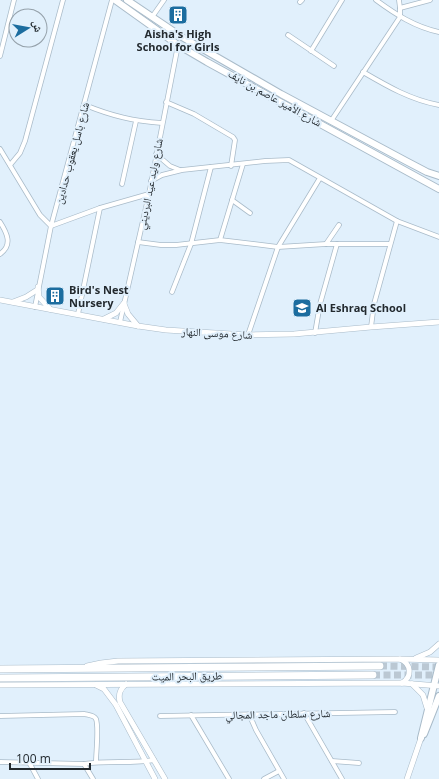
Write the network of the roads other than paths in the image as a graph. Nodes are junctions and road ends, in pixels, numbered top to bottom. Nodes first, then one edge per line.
1 (14, 0) edge
2 (63, 0) edge
3 (114, 0) edge
4 (127, 0) edge
5 (164, 0) edge
6 (342, 0) edge
7 (376, 0) edge
8 (398, 0) edge
9 (430, 0) edge
10 (400, 8) junction
11 (152, 17) junction
12 (400, 17) junction
13 (439, 32) edge
14 (288, 35) dead end
15 (178, 45) junction
16 (311, 51) junction
17 (0, 56) edge
18 (334, 66) dead end
19 (362, 72) junction
20 (166, 102) junction
21 (85, 105) junction
22 (439, 105) edge
23 (136, 121) junction
24 (331, 121) junction
25 (162, 123) junction
26 (0, 149) edge
27 (156, 154) junction
28 (243, 164) junction
29 (10, 165) junction
30 (231, 166) junction
31 (211, 167) junction
32 (182, 170) junction
33 (439, 176) edge
34 (320, 178) junction
35 (151, 181) junction
36 (122, 184) dead end
37 (439, 189) edge
38 (149, 194) junction
39 (232, 200) junction
40 (100, 208) junction
41 (250, 213) dead end
42 (397, 221) junction
43 (0, 222) edge
44 (339, 225) dead end
45 (51, 226) junction
46 (439, 237) edge
47 (220, 240) junction
48 (138, 242) junction
49 (191, 244) junction
50 (326, 244) junction
51 (337, 244) junction
52 (390, 244) junction
53 (278, 247) junction
54 (0, 254) edge
55 (38, 289) junction
56 (172, 292) dead end
57 (0, 300) edge
58 (13, 302) junction
59 (124, 304) junction
60 (34, 306) junction
61 (51, 309) junction
62 (78, 314) junction
63 (104, 319) junction
64 (120, 322) junction
65 (438, 322) edge
66 (138, 326) junction
67 (372, 327) junction
68 (315, 333) junction
69 (248, 335) junction
70 (439, 644) edge
71 (399, 659) junction
72 (409, 659) junction
73 (439, 660) edge
74 (439, 665) edge
75 (380, 666) tunnel mouth
76 (0, 669) edge
77 (78, 669) junction
78 (373, 675) tunnel mouth
79 (0, 678) edge
80 (402, 683) junction
81 (411, 683) junction
82 (95, 684) junction
83 (126, 684) junction
84 (0, 685) edge
85 (437, 686) edge
86 (439, 698) edge
87 (427, 711) junction
88 (396, 712) dead end
89 (304, 713) junction
90 (249, 714) junction
91 (191, 715) junction
92 (0, 716) edge
93 (160, 716) dead end
94 (421, 738) junction
95 (154, 760) junction
96 (332, 761) junction
97 (0, 762) edge
98 (96, 762) junction
99 (145, 762) junction
100 (359, 762) dead end
101 (30, 764) junction
102 (84, 764) junction
103 (279, 771) junction
104 (38, 779) edge
105 (93, 779) edge
106 (155, 779) edge
107 (165, 779) edge
108 (229, 779) edge
109 (264, 779) edge
110 (284, 779) edge
111 (342, 779) edge
112 (407, 779) edge

1 - 17 street
2 - 29 street
3 - 15 main road, شارع الأمير عاصم بن نايف
3 - 21 street, شارع باسل يعقوب حدادين
4 - 11 main road, شارع الأمير عاصم بن نايف
5 - 11 street
6 - 16 street
7 - 12 street
8 - 10 street
9 - 10 street
10 - 12 street
11 - 24 main road, شارع الأمير عاصم بن نايف
12 - 13 street
12 - 19 street
14 - 16 street
15 - 20 street, شارع وليد عيد البرديني
15 - 37 main road, شارع الأمير عاصم بن نايف
16 - 18 street
19 - 22 street
19 - 24 street
20 - 25 street, شارع وليد عيد البرديني
20 - 30 street
21 - 23 street
21 - 45 street, شارع باسل يعقوب حدادين
23 - 25 street
23 - 36 street
24 - 33 main road, شارع الأمير عاصم بن نايف
25 - 27 street, شارع وليد عيد البرديني
26 - 29 street
27 - 32 street
27 - 35 street, شارع وليد عيد البرديني
28 - 30 street
28 - 34 street
28 - 39 street
29 - 45 street
30 - 31 street
31 - 32 street
31 - 49 street
32 - 35 street
34 - 42 street
34 - 53 street
35 - 38 street, شارع وليد عيد البرديني
38 - 40 street
38 - 48 street, شارع وليد عيد البرديني
39 - 41 street
39 - 47 street
40 - 45 street
40 - 62 street
42 - 46 street
42 - 52 street
43 - 54 street
44 - 50 street
45 - 55 street, شارع باسل يعقوب حدادين
47 - 49 street
47 - 53 street
48 - 49 street
48 - 59 street, شارع وليد عيد البرديني
49 - 56 street
50 - 51 street
50 - 53 street
51 - 52 street
51 - 68 street
52 - 67 street
53 - 69 street
55 - 58 street
55 - 60 street, شارع باسل يعقوب حدادين
55 - 61 street
57 - 58 street, شارع موسى النهار
58 - 60 street, شارع موسى النهار
59 - 63 street
59 - 64 street, شارع وليد عيد البرديني
59 - 66 street
60 - 61 street, شارع موسى النهار
61 - 62 street, شارع موسى النهار
62 - 63 street, شارع موسى النهار
63 - 64 street, شارع موسى النهار
64 - 66 street, شارع موسى النهار
65 - 67 street, شارع موسى النهار
66 - 69 street, شارع موسى النهار
67 - 68 street, شارع موسى النهار
68 - 69 street, شارع موسى النهار
70 - 72 street
71 - 72 street
71 - 77 street
71 - 80 street
72 - 73 street
74 - 85 main road
75 - 77 main road
76 - 77 main road
78 - 79 main road, طريق البحر الميت
80 - 81 street, طريق البحر الميت
80 - 83 street, طريق البحر الميت
81 - 85 street, طريق البحر الميت
81 - 87 street
82 - 83 street, طريق البحر الميت
82 - 84 street, طريق البحر الميت
82 - 99 street
83 - 95 street
85 - 87 main road
86 - 94 main road
87 - 94 main road
88 - 89 street, شارع سلطان ماجد المجالي
89 - 90 street, شارع سلطان ماجد المجالي
89 - 96 street
90 - 91 street, شارع سلطان ماجد المجالي
90 - 103 street
91 - 93 street, شارع سلطان ماجد المجالي
91 - 108 street
92 - 98 street
94 - 112 street
95 - 99 street
95 - 107 street
96 - 100 street
96 - 111 street
97 - 101 street
98 - 99 street
98 - 102 street
99 - 106 street
101 - 102 street
101 - 104 street
102 - 105 street
103 - 109 street
103 - 110 street

